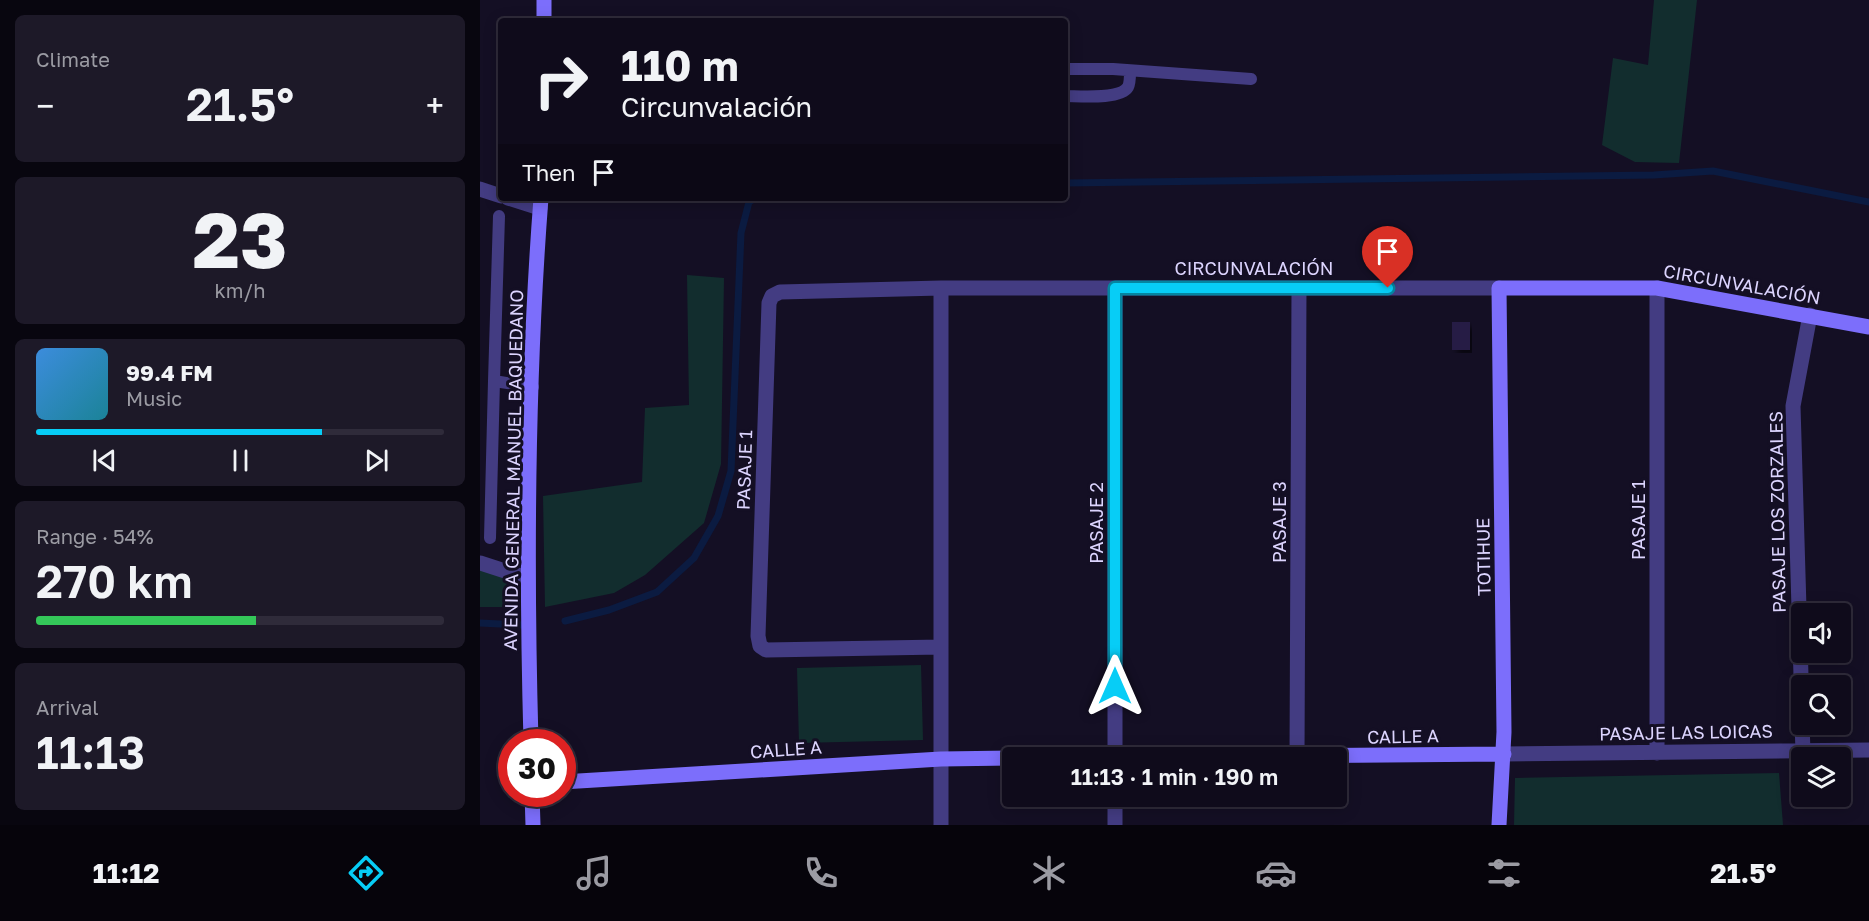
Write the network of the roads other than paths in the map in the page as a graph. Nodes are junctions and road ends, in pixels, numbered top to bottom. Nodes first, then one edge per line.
1 (544, 0) edge
2 (544, 18) edge
3 (1068, 69) edge
4 (1130, 72) junction
5 (1251, 79) dead end
6 (1068, 96) edge
7 (480, 189) edge
8 (498, 195) edge
9 (541, 203) edge
10 (499, 216) dead end
11 (941, 288) junction
12 (1115, 288) junction
13 (1299, 288) junction
14 (1499, 288) junction
15 (1657, 288) junction
16 (780, 292) joint
17 (1810, 315) junction
18 (1869, 327) edge
19 (494, 381) junction
20 (532, 387) junction
21 (490, 537) dead end
22 (480, 563) edge
23 (527, 578) junction
24 (940, 647) junction
25 (1801, 675) edge
26 (531, 729) edge
27 (1115, 747) edge
28 (1297, 747) edge
29 (1851, 750) edge
30 (1869, 750) edge
31 (1791, 751) edge
32 (1657, 753) junction
33 (1504, 754) junction
34 (1347, 756) edge
35 (1002, 758) edge
36 (941, 759) junction
37 (576, 781) edge
38 (532, 807) edge
39 (1115, 807) edge
40 (533, 825) edge
41 (941, 825) edge
42 (1115, 825) edge
43 (1500, 825) edge

1 - 2 street
3 - 4 lane
4 - 5 lane
4 - 6 lane
7 - 8 street
9 - 20 street, AVENIDA GENERAL MANUEL BAQUEDANO
10 - 19 lane
11 - 12 street, CIRCUNVALACIÓN
11 - 16 street, CIRCUNVALACIÓN
11 - 24 street
12 - 13 street, CIRCUNVALACIÓN
12 - 27 street, PASAJE 2
13 - 14 street, CIRCUNVALACIÓN
13 - 28 street, PASAJE 3
14 - 15 street, CIRCUNVALACIÓN
14 - 33 street, TOTIHUE
15 - 17 street, CIRCUNVALACIÓN
15 - 32 street, PASAJE 1
16 - 24 street, PASAJE 1
17 - 18 street, CIRCUNVALACIÓN
17 - 25 street, PASAJE LOS ZORZALES
19 - 20 lane
19 - 21 lane
20 - 23 street, AVENIDA GENERAL MANUEL BAQUEDANO
22 - 23 street
23 - 26 street, AVENIDA GENERAL MANUEL BAQUEDANO
24 - 36 street
29 - 30 street, PASAJE LAS LOICAS
31 - 32 street, PASAJE LAS LOICAS
32 - 33 street, PASAJE LAS LOICAS
33 - 34 street, CALLE A
33 - 43 street, TOTIHUE
35 - 36 street, CALLE A
36 - 37 street, CALLE A
36 - 41 street
38 - 40 street
39 - 42 street

